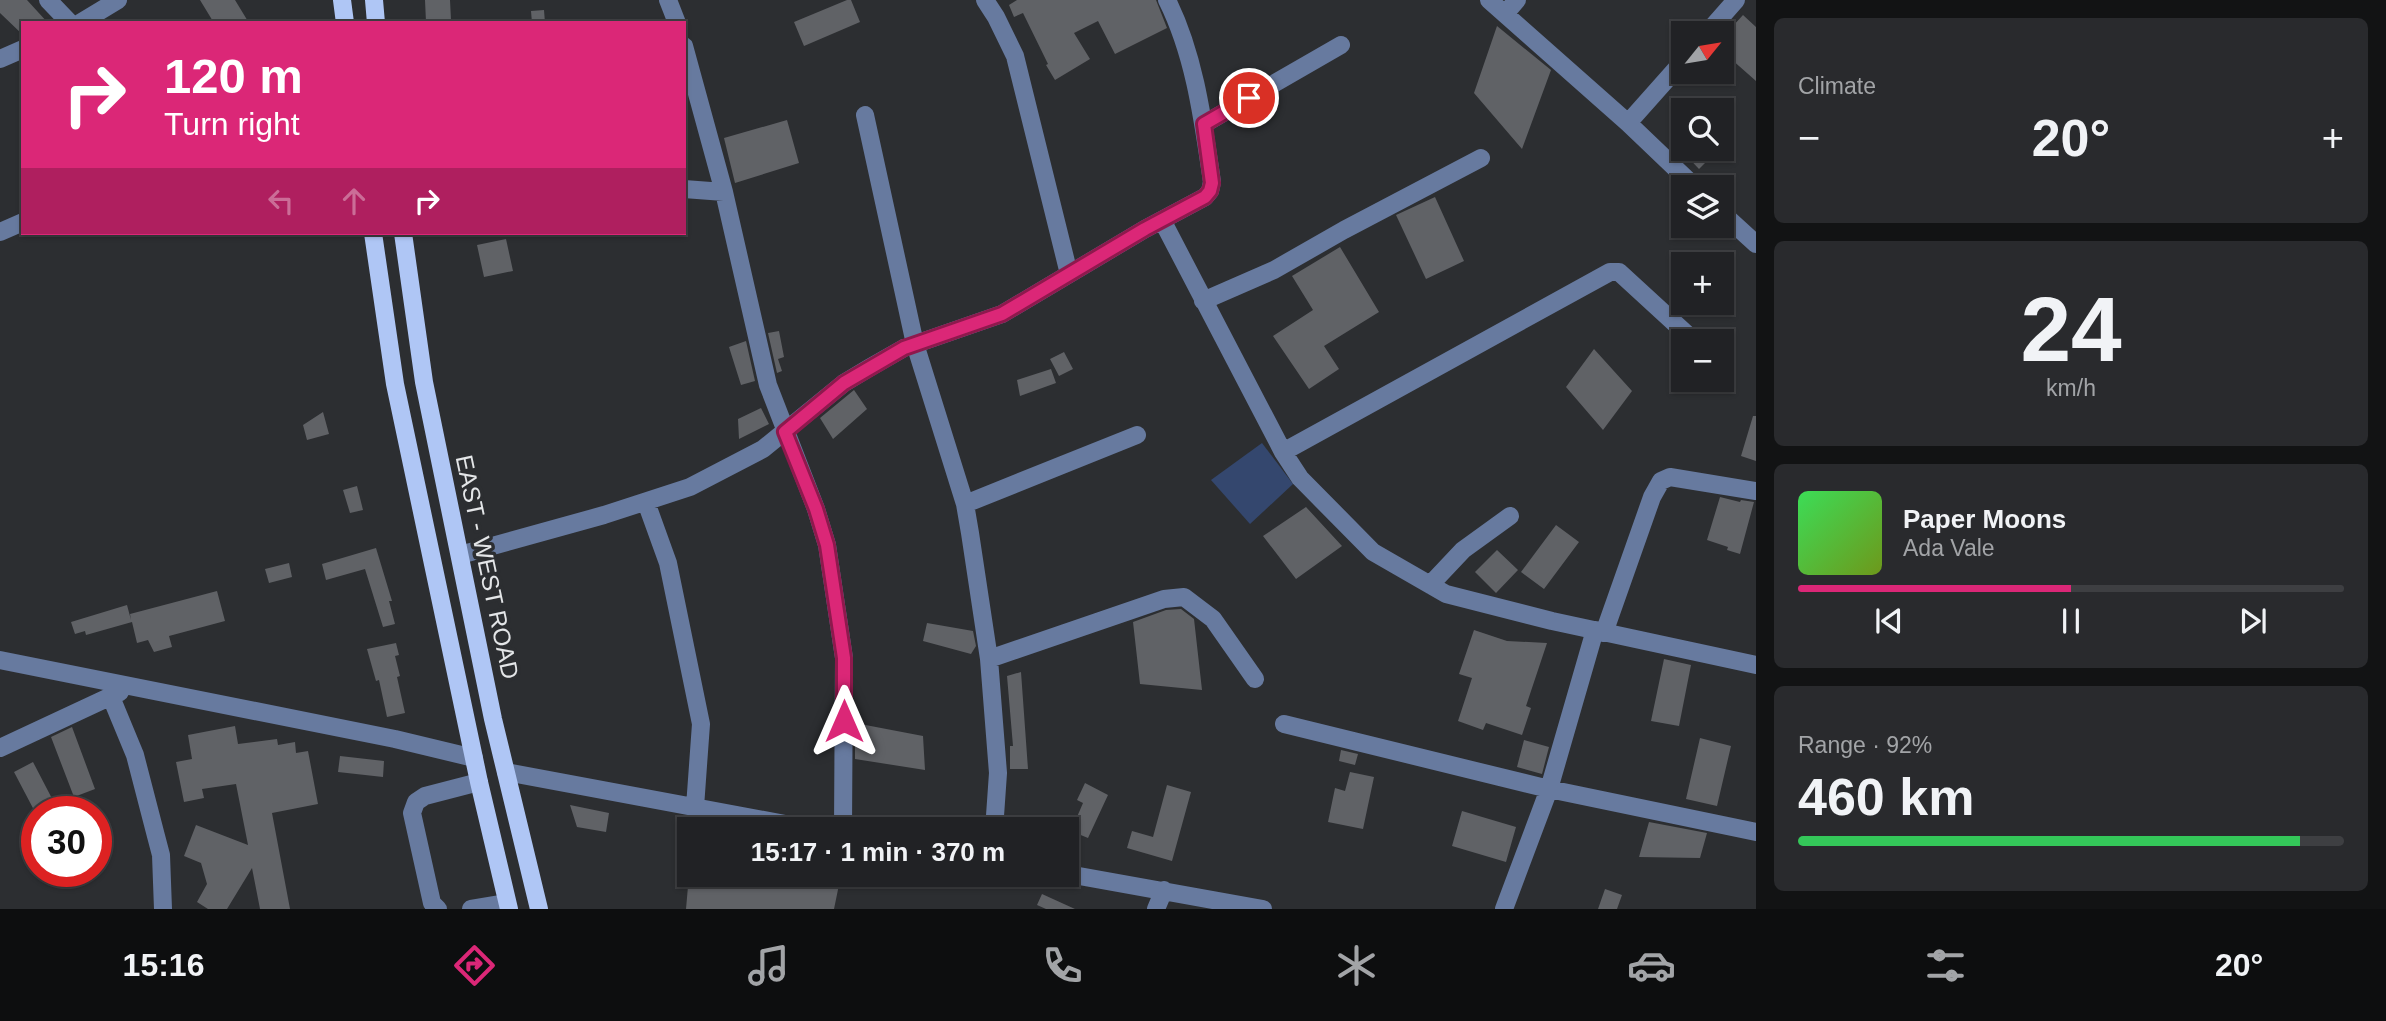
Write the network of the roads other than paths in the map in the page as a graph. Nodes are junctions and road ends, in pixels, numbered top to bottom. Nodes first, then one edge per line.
1 (48, 0) edge
2 (118, 0) edge
3 (342, 0) edge
4 (374, 0) edge
5 (668, 0) edge
6 (985, 0) edge
7 (1167, 0) edge
8 (1489, 0) edge
9 (1736, 0) edge
10 (1511, 7) edge
11 (68, 21) edge
12 (83, 21) edge
13 (345, 21) edge
14 (376, 21) edge
15 (676, 21) edge
16 (1718, 21) edge
17 (1341, 45) dead end
18 (21, 50) edge
19 (686, 53) edge
20 (0, 58) edge
21 (1671, 75) edge
22 (864, 115) dead end
23 (1628, 123) junction
24 (1204, 124) junction
25 (1481, 158) dead end
26 (1682, 175) edge
27 (686, 189) edge
28 (724, 192) junction
29 (1162, 220) junction
30 (1734, 222) edge
31 (21, 223) edge
32 (0, 232) edge
33 (373, 235) edge
34 (403, 235) edge
35 (1753, 236) edge
36 (1069, 274) junction
37 (1203, 301) junction
38 (1680, 329) edge
39 (915, 344) junction
40 (785, 432) junction
41 (1137, 435) dead end
42 (1283, 452) junction
43 (1756, 491) edge
44 (646, 502) junction
45 (965, 504) junction
46 (1510, 516) dead end
47 (460, 555) junction
48 (1430, 585) junction
49 (1600, 631) junction
50 (989, 659) junction
51 (0, 660) edge
52 (1756, 665) edge
53 (1255, 679) dead end
54 (132, 686) junction
55 (111, 697) junction
56 (1284, 724) dead end
57 (0, 748) edge
58 (474, 758) junction
59 (506, 772) junction
60 (479, 782) junction
61 (1549, 789) junction
62 (695, 807) junction
63 (748, 817) edge
64 (843, 817) edge
65 (995, 817) edge
66 (1756, 832) edge
67 (1079, 876) edge
68 (1164, 890) junction
69 (508, 906) edge
70 (163, 909) edge
71 (438, 909) edge
72 (471, 909) edge
73 (539, 909) edge
74 (1156, 909) edge
75 (1263, 909) edge
76 (1504, 909) edge

1 - 11 street
2 - 12 street
3 - 13 main road
4 - 14 main road
5 - 15 street
6 - 36 street
7 - 24 street
8 - 10 street
9 - 16 street
10 - 23 street
17 - 24 street
18 - 20 street
19 - 28 street
21 - 23 street
22 - 39 street
23 - 26 street
24 - 29 street
25 - 37 street
27 - 28 street
28 - 40 street
29 - 36 street
29 - 37 street
30 - 35 street
31 - 32 street
33 - 58 main road
34 - 47 main road, EAST - WEST ROAD
36 - 39 street
37 - 42 street
38 - 42 street
39 - 40 street
39 - 45 street
40 - 44 street
40 - 64 street
41 - 45 street
42 - 48 street
43 - 49 street
44 - 47 street
44 - 62 street
45 - 50 street
46 - 48 street
47 - 59 main road, EAST - WEST ROAD
48 - 49 street
49 - 52 street
49 - 61 street
50 - 53 street
50 - 65 street
51 - 54 street
54 - 55 street
54 - 58 street
55 - 57 street
55 - 70 street
56 - 61 street
58 - 60 main road
59 - 62 street
59 - 73 main road, EAST - WEST ROAD
60 - 69 main road
60 - 71 street
61 - 66 street
61 - 76 street
62 - 63 street
67 - 68 street
68 - 74 street
68 - 75 street
69 - 72 street

